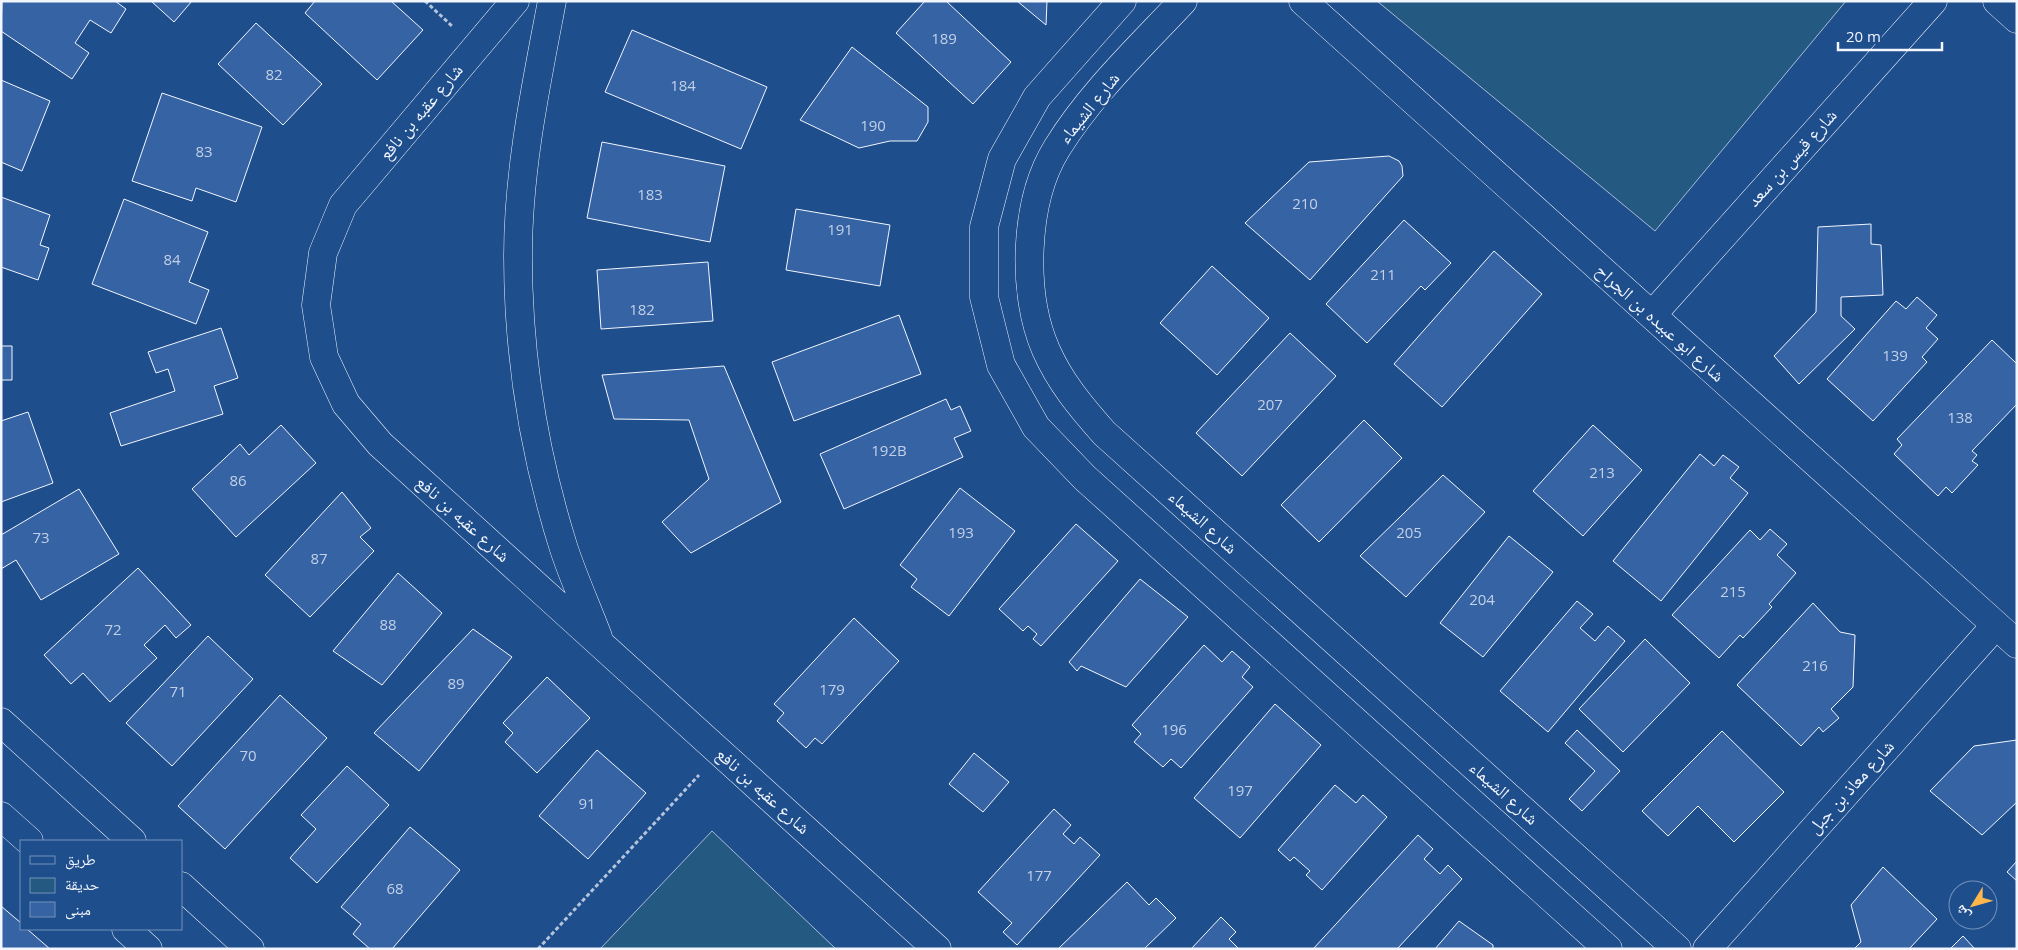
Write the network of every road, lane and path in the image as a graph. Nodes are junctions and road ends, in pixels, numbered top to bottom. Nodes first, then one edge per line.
1 (515, 1) edge
2 (552, 1) edge
3 (1122, 1) edge
4 (1183, 1) edge
5 (1303, 1) edge
6 (1933, 1) edge
7 (1997, 1) edge
8 (2017, 19) edge
9 (1652, 315) junction
10 (1996, 626) junction
11 (601, 643) junction
12 (2017, 644) edge
13 (1, 722) edge
14 (720, 752) junction
15 (1, 816) edge
16 (28, 840) edge
17 (131, 840) edge
18 (182, 887) edge
19 (127, 930) edge
20 (148, 949) edge
21 (250, 949) edge
22 (538, 949) edge
23 (937, 949) edge
24 (1608, 949) edge
25 (1677, 949) edge
26 (1707, 949) edge

1 - 11 street, شارع عقبه بن نافع
2 - 11 street
3 - 24 street
4 - 25 street, شارع الشيماء
5 - 9 street, شارع ابو عبيده بن الجراح
6 - 9 street, شارع قيس بن سعد
7 - 8 street
9 - 10 street, شارع ابو عبيده بن الجراح
10 - 12 street, شارع ابو عبيده بن الجراح
10 - 26 street, شارع معاذ بن جبل
11 - 14 street, شارع عقبه بن نافع
13 - 17 street
14 - 22 path
14 - 23 street, شارع عقبه بن نافع
15 - 16 street
18 - 21 street
19 - 20 street

